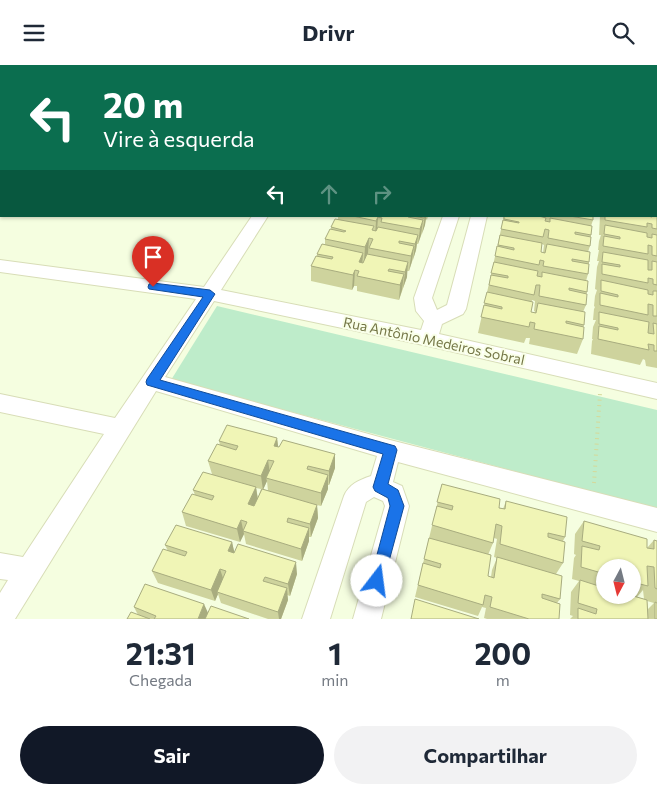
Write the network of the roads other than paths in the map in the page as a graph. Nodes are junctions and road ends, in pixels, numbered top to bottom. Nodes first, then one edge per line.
1 (259, 217) edge
2 (451, 217) edge
3 (479, 217) edge
4 (0, 267) edge
5 (210, 294) junction
6 (434, 320) junction
7 (428, 339) junction
8 (152, 382) junction
9 (657, 391) edge
10 (0, 403) edge
11 (120, 428) junction
12 (390, 450) junction
13 (380, 487) junction
14 (657, 520) edge
15 (0, 566) edge
16 (28, 571) junction
17 (318, 618) edge
18 (0, 619) edge
19 (367, 619) edge

1 - 5 street
2 - 6 street
3 - 6 street
4 - 5 street, Rua Antônio Medeiros Sobral
5 - 7 street, Rua Antônio Medeiros Sobral
5 - 8 street
6 - 7 street
7 - 9 street, Rua Antônio Medeiros Sobral
8 - 11 street
8 - 12 street
10 - 11 street
11 - 16 street
12 - 13 street
12 - 14 street
13 - 17 street
13 - 19 street
15 - 16 street
16 - 18 street

